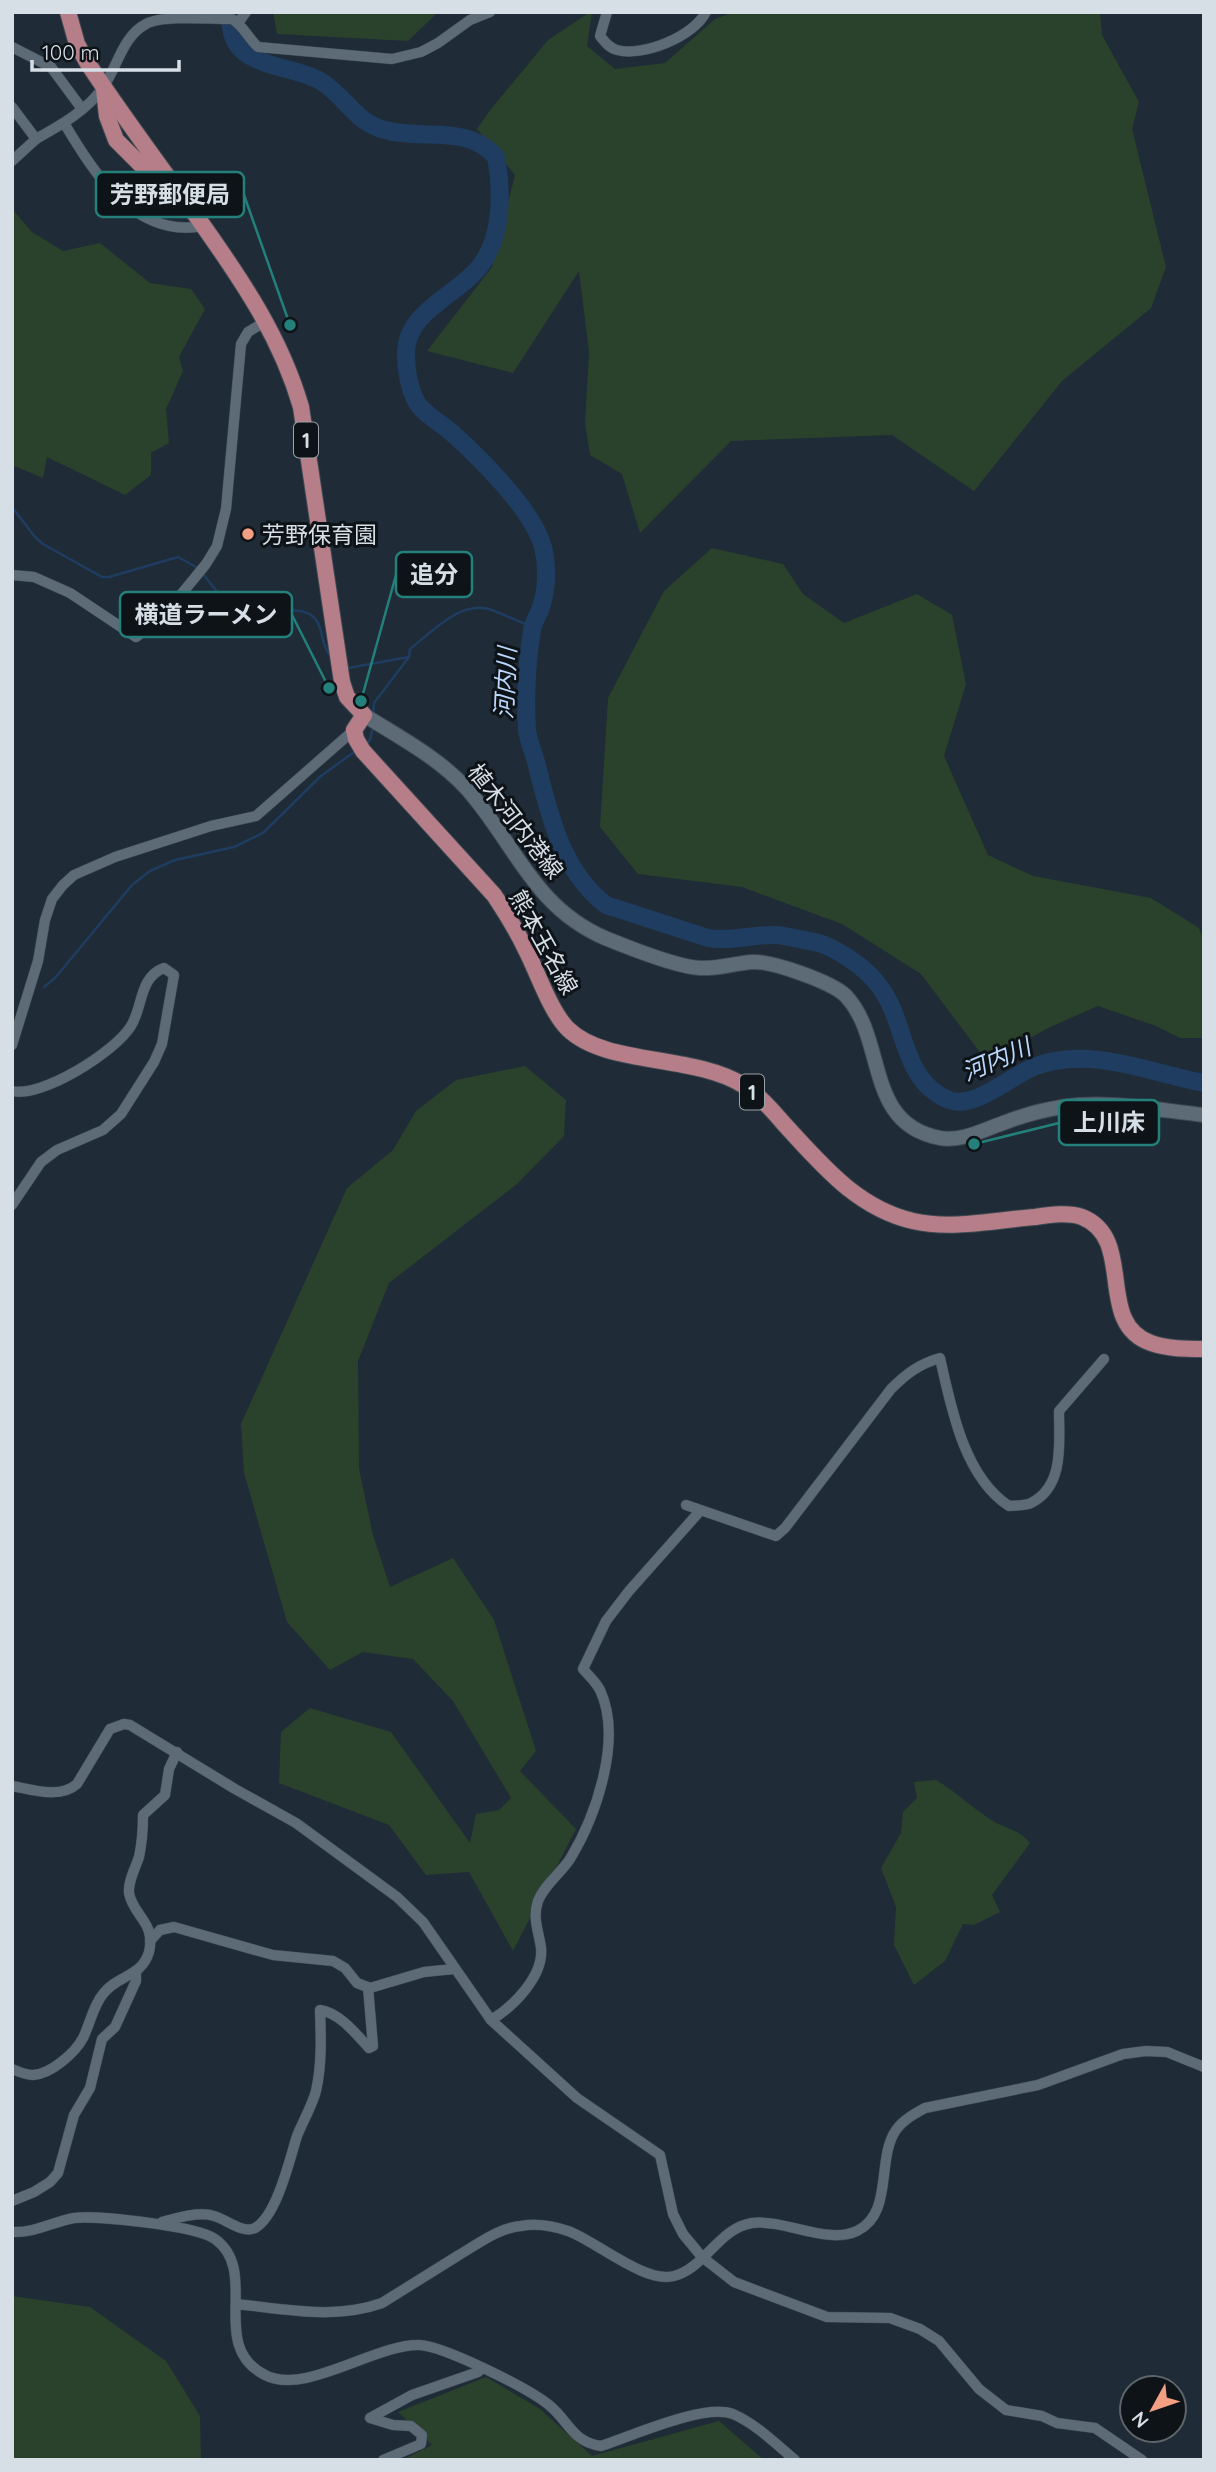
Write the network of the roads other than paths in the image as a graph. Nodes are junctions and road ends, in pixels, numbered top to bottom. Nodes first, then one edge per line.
1 (68, 12) edge
2 (246, 12) edge
3 (490, 12) edge
4 (607, 12) edge
5 (706, 12) edge
6 (238, 23) junction
7 (12, 47) edge
8 (103, 87) junction
9 (12, 107) edge
10 (82, 109) junction
11 (64, 123) junction
12 (36, 139) junction
13 (12, 161) edge
14 (203, 226) junction
15 (266, 321) junction
16 (12, 575) edge
17 (364, 715) junction
18 (354, 730) junction
19 (12, 1045) edge
20 (12, 1091) edge
21 (1204, 1115) edge
22 (12, 1205) edge
23 (1204, 1349) edge
24 (1104, 1359) dead end
25 (686, 1505) dead end
26 (700, 1511) junction
27 (177, 1752) junction
28 (12, 1786) edge
29 (150, 1941) junction
30 (454, 1969) junction
31 (136, 1972) junction
32 (368, 1987) junction
33 (491, 2020) junction
34 (1204, 2067) edge
35 (12, 2069) edge
36 (12, 2201) edge
37 (160, 2225) junction
38 (12, 2232) edge
39 (702, 2257) junction
40 (236, 2304) junction
41 (482, 2368) junction
42 (383, 2460) edge
43 (795, 2460) edge
44 (1142, 2460) edge

1 - 8 main road, 1
2 - 6 street
3 - 6 street
4 - 5 street
6 - 8 street
7 - 10 street
8 - 10 street
8 - 14 main road, 1
9 - 12 street
10 - 11 street
11 - 12 street
11 - 14 street
12 - 13 street
14 - 15 main road, 1
15 - 16 street
15 - 17 main road, 1
17 - 18 main road
17 - 21 main road, 植木河内港線
18 - 19 street
18 - 23 main road, 熊本玉名線 / 1
20 - 22 street
24 - 26 street
25 - 26 street
26 - 33 street
27 - 28 street
27 - 29 street
27 - 30 street
29 - 31 street
29 - 32 street
30 - 32 street
30 - 33 street
31 - 35 street
31 - 36 street
32 - 37 street
33 - 39 street
34 - 39 street
37 - 38 street
37 - 40 street
39 - 40 street
39 - 44 street
40 - 41 street
41 - 42 street
41 - 43 street

